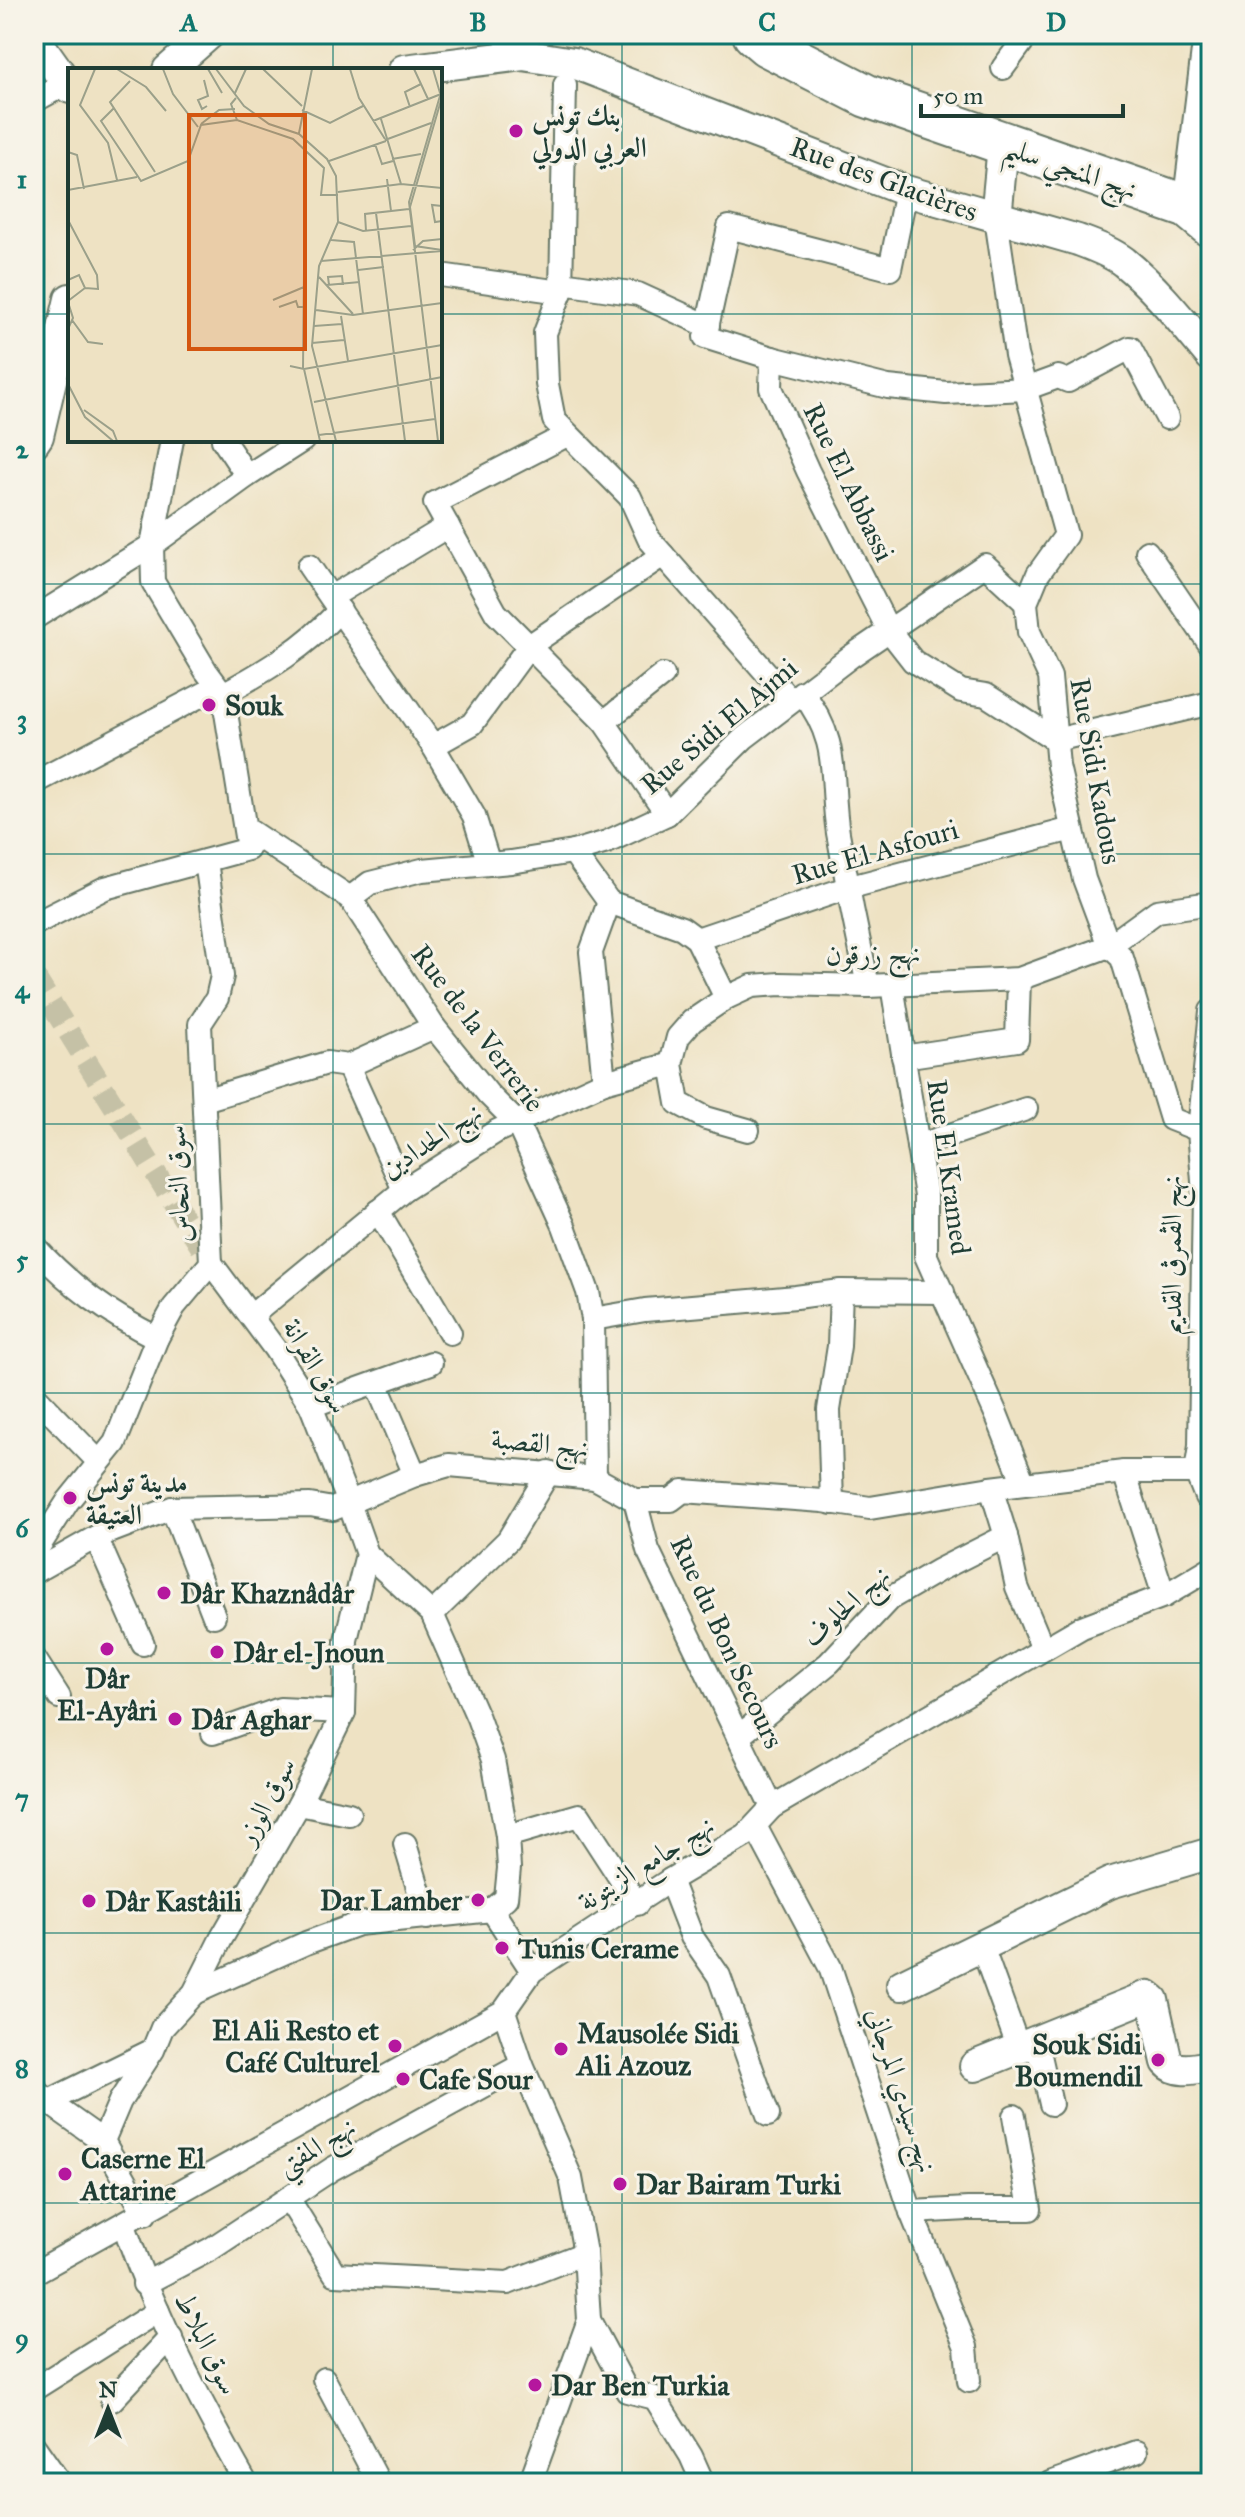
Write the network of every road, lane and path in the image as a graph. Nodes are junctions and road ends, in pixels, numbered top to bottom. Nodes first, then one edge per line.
1 (209, 34) edge
2 (754, 34) edge
3 (1028, 34) edge
4 (1209, 34) edge
5 (34, 37) edge
6 (522, 45) edge
7 (170, 68) edge
8 (413, 68) edge
9 (1003, 68) dead end
10 (565, 85) dead end
11 (68, 86) edge
12 (34, 101) edge
13 (1003, 145) junction
14 (906, 191) junction
15 (1200, 216) edge
16 (996, 218) junction
17 (442, 275) edge
18 (561, 288) junction
19 (68, 307) edge
20 (708, 326) junction
21 (1211, 356) edge
22 (772, 358) junction
23 (1025, 389) junction
24 (1167, 418) dead end
25 (567, 435) junction
26 (35, 436) edge
27 (172, 442) edge
28 (224, 442) edge
29 (300, 442) edge
30 (247, 476) junction
31 (448, 526) junction
32 (152, 545) junction
33 (1147, 552) dead end
34 (663, 555) junction
35 (309, 566) dead end
36 (335, 603) junction
37 (1026, 603) junction
38 (34, 618) edge
39 (888, 629) junction
40 (529, 646) junction
41 (1211, 646) edge
42 (663, 675) dead end
43 (220, 690) junction
44 (797, 697) junction
45 (1211, 703) edge
46 (604, 722) junction
47 (1056, 740) junction
48 (433, 746) junction
49 (34, 783) edge
50 (667, 814) junction
51 (245, 828) junction
52 (1072, 829) junction
53 (573, 852) junction
54 (206, 861) junction
55 (489, 864) junction
56 (847, 888) junction
57 (350, 898) junction
58 (609, 902) junction
59 (1211, 903) edge
60 (34, 924) edge
61 (697, 939) junction
62 (1109, 946) junction
63 (1019, 979) junction
64 (892, 985) junction
65 (868, 986) junction
66 (726, 998) junction
67 (1211, 1011) edge
68 (434, 1027) junction
69 (903, 1057) junction
70 (671, 1064) junction
71 (348, 1066) junction
72 (604, 1082) junction
73 (204, 1100) junction
74 (1026, 1109) dead end
75 (517, 1123) junction
76 (748, 1130) dead end
77 (1199, 1130) junction
78 (918, 1146) junction
79 (404, 1190) junction
80 (378, 1211) junction
81 (34, 1246) edge
82 (211, 1263) junction
83 (841, 1291) junction
84 (943, 1292) junction
85 (251, 1316) junction
86 (593, 1319) junction
87 (450, 1333) dead end
88 (157, 1338) junction
89 (431, 1363) dead end
90 (376, 1383) junction
91 (34, 1395) edge
92 (311, 1406) junction
93 (99, 1462) junction
94 (549, 1472) junction
95 (1124, 1472) junction
96 (1196, 1472) junction
97 (415, 1475) junction
98 (595, 1478) junction
99 (1024, 1484) junction
100 (991, 1488) junction
101 (1206, 1497) dead end
102 (635, 1500) junction
103 (349, 1503) junction
104 (832, 1503) junction
105 (172, 1508) junction
106 (1006, 1536) junction
107 (96, 1537) junction
108 (34, 1554) edge
109 (367, 1554) junction
110 (1211, 1568) edge
111 (34, 1572) edge
112 (1164, 1596) junction
113 (432, 1614) junction
114 (214, 1616) dead end
115 (143, 1644) dead end
116 (1043, 1649) junction
117 (34, 1658) edge
118 (59, 1697) dead end
119 (344, 1712) junction
120 (213, 1733) dead end
121 (738, 1737) junction
122 (299, 1804) junction
123 (772, 1807) junction
124 (349, 1814) dead end
125 (755, 1826) junction
126 (507, 1836) junction
127 (405, 1844) dead end
128 (1211, 1853) edge
129 (670, 1880) junction
130 (637, 1904) junction
131 (492, 1910) junction
132 (427, 1918) junction
133 (981, 1944) junction
134 (532, 1971) junction
135 (902, 1985) dead end
136 (194, 1993) junction
137 (504, 2011) junction
138 (1028, 2045) junction
139 (153, 2050) junction
140 (522, 2065) junction
141 (975, 2066) dead end
142 (1211, 2066) edge
143 (39, 2100) edge
144 (1051, 2104) dead end
145 (768, 2115) dead end
146 (1014, 2116) dead end
147 (103, 2141) junction
148 (288, 2198) junction
149 (911, 2212) junction
150 (145, 2214) junction
151 (124, 2225) junction
152 (585, 2253) junction
153 (34, 2273) edge
154 (144, 2284) junction
155 (158, 2311) junction
156 (589, 2320) junction
157 (171, 2337) junction
158 (324, 2379) dead end
159 (969, 2381) dead end
160 (34, 2389) edge
161 (112, 2400) dead end
162 (34, 2446) edge
163 (1136, 2452) dead end
164 (60, 2483) edge
165 (246, 2483) edge
166 (379, 2483) edge
167 (530, 2483) edge
168 (703, 2483) edge
169 (1050, 2483) edge

1 - 7 street
2 - 13 main road, نهج المنجي سليم
3 - 9 street
4 - 15 street
5 - 11 street
6 - 8 street, Rue des Glacières
6 - 14 street, Rue des Glacières
10 - 18 street
11 - 12 street
13 - 15 main road, نهج المنجي سليم
13 - 16 street
14 - 16 street, Rue des Glacières
14 - 20 street
16 - 21 street, Rue des Glacières
16 - 23 street
17 - 18 street
18 - 20 street
18 - 25 street
19 - 26 street
20 - 22 street
22 - 23 street
22 - 39 street, Rue El Abbassi
23 - 24 street
23 - 37 street
25 - 31 street
25 - 34 street
27 - 32 street
28 - 30 street
29 - 30 street
30 - 32 street
31 - 36 street
31 - 40 street
32 - 38 street
32 - 43 street
33 - 41 street
34 - 40 street
34 - 44 street
35 - 36 street
36 - 43 street
36 - 48 street
37 - 39 street, Rue Sidi El Ajmi
37 - 47 street, Rue Sidi Kadous
39 - 44 street, Rue Sidi El Ajmi
39 - 47 street, Rue El Abbassi
40 - 46 street
40 - 48 street
42 - 46 street
43 - 49 street
43 - 51 street
44 - 50 street, Rue Sidi El Ajmi
44 - 56 street
45 - 47 street
46 - 50 street
47 - 52 street, Rue Sidi Kadous
48 - 55 street
50 - 53 street, Rue Sidi El Ajmi
51 - 54 street
51 - 57 street
52 - 56 street, Rue El Asfouri
52 - 62 street, Rue Sidi Kadous
53 - 55 street, Rue Sidi El Ajmi
53 - 58 street
54 - 60 street
54 - 73 street, سوق النحاس
55 - 57 street, Rue Sidi El Ajmi
56 - 61 street, Rue El Asfouri
56 - 65 street
57 - 68 street, Rue de la Verrerie
58 - 61 street
58 - 72 street
59 - 62 street, نهج زرقون
61 - 66 street
62 - 63 street, نهج زرقون
62 - 77 street, Rue Sidi Kadous
63 - 64 street, نهج زرقون
63 - 69 street
64 - 65 street, نهج زرقون
64 - 69 street, Rue El Kramed
65 - 66 street, نهج زرقون
66 - 70 street, نهج زرقون
67 - 77 street, نهج الڨمرڨ القديم
68 - 71 street
68 - 75 street, Rue de la Verrerie
69 - 78 street, Rue El Kramed
70 - 72 street, نهج الحدادين
70 - 76 street
71 - 73 street
71 - 79 street
72 - 75 street, نهج الحدادين
73 - 82 street, سوق النحاس
74 - 78 street
75 - 79 street, نهج الحدادين
75 - 86 street, Rue de la Verrerie
77 - 96 street, نهج الڨمرڨ القديم
78 - 84 street, Rue El Kramed
79 - 80 street, نهج الحدادين
80 - 85 street, نهج الحدادين
80 - 87 street
81 - 88 street
82 - 85 street, سوق القرانة
82 - 88 street, سوق النحاس
83 - 84 street
83 - 86 street
83 - 104 street
84 - 99 street, Rue El Kramed
85 - 92 street, سوق القرانة
86 - 98 street, Rue de la Verrerie
88 - 93 street, سوق النحاس
89 - 90 street
90 - 92 street
90 - 97 street
91 - 93 street
92 - 103 street, سوق القرانة
93 - 108 street, سوق النحاس
94 - 97 street, نهج القصبة
94 - 98 street, نهج القصبة
94 - 113 street
95 - 96 street
95 - 99 street
95 - 112 street
96 - 101 street, نهج الڨمرڨ القديم
97 - 103 street, نهج القصبة
98 - 102 street, نهج القصبة
99 - 100 street
100 - 104 street
100 - 106 street
102 - 104 street
102 - 121 street, Rue du Bon Secours
103 - 105 street, نهج القصبة
103 - 109 street, سوق القرانة
105 - 107 street, نهج القصبة
105 - 114 street
106 - 116 street
106 - 121 street, نهج الحلوف
107 - 111 street, نهج القصبة
107 - 115 street
109 - 113 street
109 - 119 street, سوق الوزر
110 - 112 street, نهج جامع الزيتونة
112 - 116 street, نهج جامع الزيتونة
113 - 126 street
116 - 123 street, نهج جامع الزيتونة
117 - 118 street
119 - 120 street
119 - 122 street, سوق الوزر
121 - 123 street, Rue du Bon Secours
122 - 124 street
122 - 136 street, سوق الوزر
123 - 125 street, نهج جامع الزيتونة
125 - 129 street, نهج جامع الزيتونة
125 - 149 street, نهج سيدي المرجاني
126 - 130 street
126 - 131 street
127 - 132 street
128 - 133 street
129 - 130 street, نهج جامع الزيتونة
129 - 145 street
130 - 134 street, نهج جامع الزيتونة
131 - 132 street
131 - 134 street
132 - 136 street
133 - 135 street
133 - 138 street
134 - 137 street, نهج جامع الزيتونة
136 - 139 street, سوق الوزر
137 - 140 street
137 - 150 street, نهج جامع الزيتونة
138 - 141 street
138 - 142 street
138 - 144 street
139 - 143 street
139 - 147 street, سوق الوزر
140 - 148 street, نهج المفتي
140 - 152 street
143 - 147 street
146 - 149 street
147 - 150 street
148 - 152 street
148 - 154 street, نهج المفتي
149 - 159 street, نهج سيدي المرجاني
150 - 151 street, نهج جامع الزيتونة
151 - 153 street, نهج جامع الزيتونة
151 - 154 street, سوق البلاط
152 - 156 street
154 - 155 street, سوق البلاط
155 - 157 street, سوق البلاط
155 - 160 street
156 - 167 street
156 - 168 street
157 - 161 street
157 - 165 street, سوق البلاط
158 - 166 street
162 - 164 street
163 - 169 street

